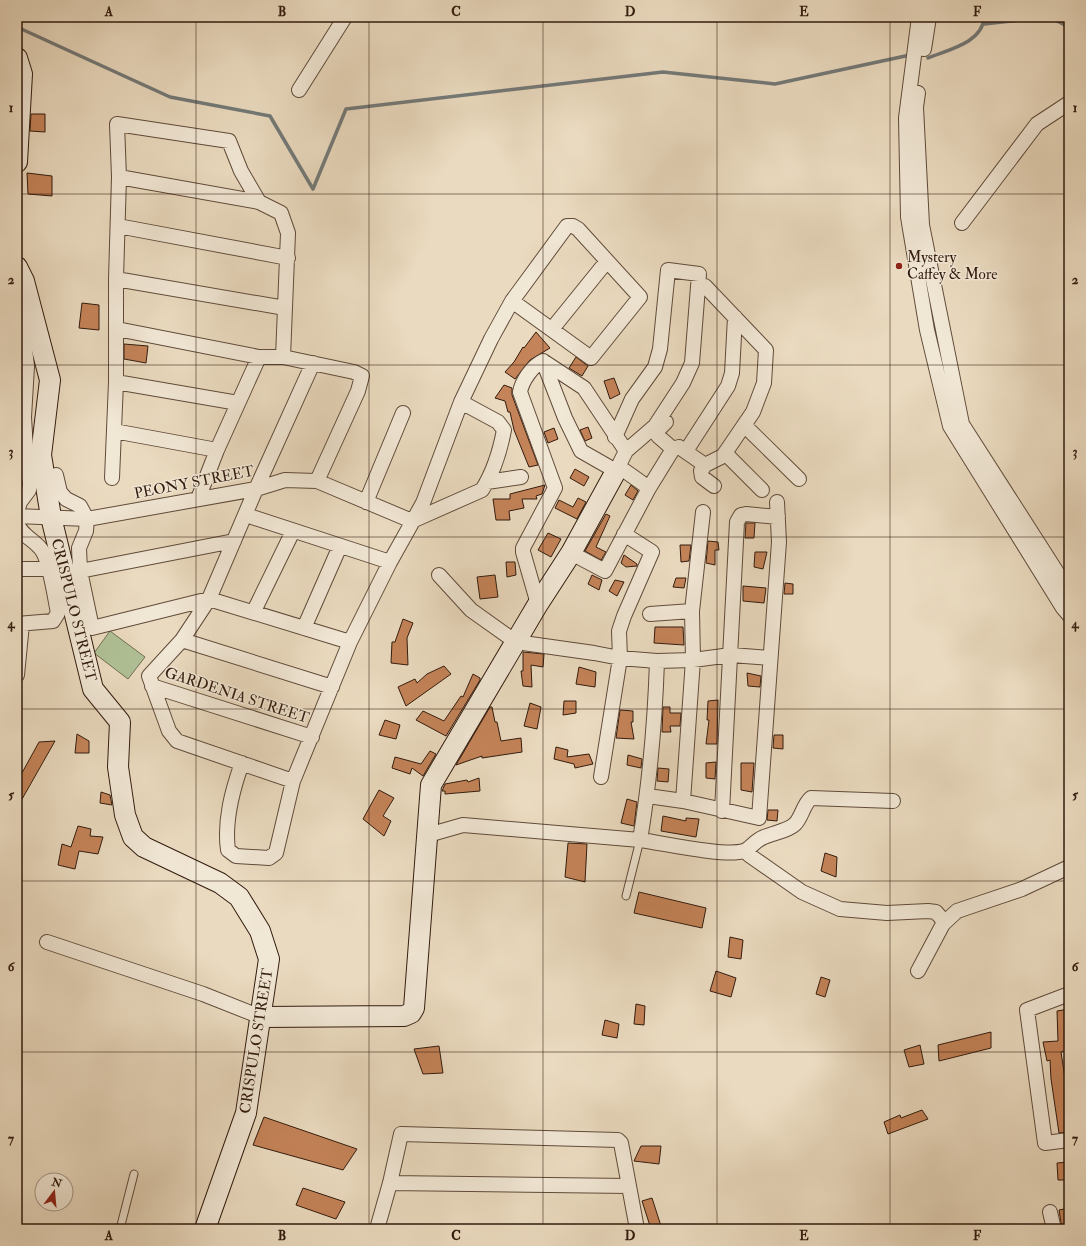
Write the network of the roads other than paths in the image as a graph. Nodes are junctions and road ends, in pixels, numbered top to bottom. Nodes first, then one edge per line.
1 (345, 17) edge
2 (919, 17) edge
3 (930, 17) edge
4 (17, 58) edge
5 (299, 90) dead end
6 (1069, 103) edge
7 (17, 159) edge
8 (17, 162) edge
9 (119, 177) junction
10 (259, 202) junction
11 (962, 223) dead end
12 (118, 226) junction
13 (288, 258) junction
14 (607, 261) junction
15 (17, 267) edge
16 (116, 279) junction
17 (512, 301) junction
18 (285, 308) junction
19 (17, 316) edge
20 (735, 317) junction
21 (117, 329) junction
22 (552, 329) junction
23 (283, 357) junction
24 (259, 358) junction
25 (543, 361) junction
26 (312, 363) junction
27 (22, 366) edge
28 (116, 382) junction
29 (461, 402) junction
30 (238, 403) junction
31 (403, 413) dead end
32 (20, 417) edge
33 (744, 425) junction
34 (114, 431) junction
35 (615, 437) junction
36 (216, 450) junction
37 (680, 450) junction
38 (626, 451) junction
39 (725, 453) junction
40 (22, 465) edge
41 (705, 465) junction
42 (617, 469) junction
43 (56, 475) dead end
44 (521, 477) dead end
45 (112, 478) dead end
46 (799, 479) dead end
47 (317, 481) junction
48 (487, 482) junction
49 (714, 486) dead end
50 (650, 488) junction
51 (256, 489) junction
52 (762, 490) dead end
53 (198, 499) junction
54 (366, 502) junction
55 (17, 512) edge
56 (703, 512) dead end
57 (246, 515) junction
58 (17, 516) edge
59 (42, 516) junction
60 (87, 519) junction
61 (412, 521) junction
62 (17, 522) edge
63 (293, 531) junction
64 (624, 534) junction
65 (234, 541) junction
66 (340, 546) junction
67 (570, 553) junction
68 (390, 562) junction
69 (17, 569) edge
70 (48, 569) junction
71 (80, 571) junction
72 (439, 575) dead end
73 (1069, 591) edge
74 (209, 599) junction
75 (538, 604) junction
76 (692, 611) junction
77 (254, 612) junction
78 (650, 614) dead end
79 (1069, 615) edge
80 (20, 624) edge
81 (304, 628) junction
82 (182, 640) junction
83 (350, 642) junction
84 (516, 642) junction
85 (732, 655) junction
86 (620, 658) junction
87 (770, 658) junction
88 (693, 660) junction
89 (657, 661) junction
90 (17, 675) edge
91 (150, 681) junction
92 (332, 687) junction
93 (312, 737) junction
94 (242, 764) junction
95 (601, 777) dead end
96 (293, 781) junction
97 (648, 796) junction
98 (683, 801) junction
99 (893, 801) dead end
100 (722, 811) junction
101 (428, 835) junction
102 (640, 840) junction
103 (746, 851) junction
104 (1069, 867) edge
105 (626, 896) dead end
106 (943, 924) junction
107 (47, 942) dead end
108 (918, 971) dead end
109 (1069, 994) edge
110 (262, 1017) junction
111 (1069, 1140) edge
112 (134, 1174) dead end
113 (390, 1183) junction
114 (629, 1186) junction
115 (1050, 1212) dead end
116 (120, 1229) edge
117 (205, 1229) edge
118 (377, 1229) edge
119 (637, 1229) edge
120 (1054, 1229) edge

1 - 5 street
2 - 79 street
3 - 73 street
4 - 7 street
6 - 11 street
7 - 8 street
9 - 10 street
9 - 10 street
9 - 12 street
10 - 13 street
12 - 13 street
12 - 16 street
13 - 18 street
14 - 17 street
14 - 22 street
14 - 22 street
15 - 59 street, CRISPULO STREET
16 - 18 street
16 - 21 street
17 - 22 street
17 - 29 street
18 - 23 street
19 - 27 street
20 - 33 street
20 - 37 street
20 - 37 street
21 - 24 street
21 - 28 street
23 - 24 street
23 - 26 street
24 - 30 street
25 - 35 street
25 - 42 street
25 - 75 street
26 - 47 street
26 - 51 street
27 - 32 street
28 - 30 street
28 - 34 street
29 - 48 street
29 - 61 street
30 - 36 street
31 - 54 street
32 - 40 street
33 - 39 street
33 - 46 street
34 - 36 street
34 - 45 street
35 - 38 street
35 - 38 street
36 - 53 street
37 - 41 street
37 - 50 street
38 - 42 street
39 - 41 street
39 - 52 street
40 - 55 street
41 - 49 street
42 - 50 street
42 - 67 street
43 - 60 street
44 - 48 street
47 - 51 street, PEONY STREET
47 - 54 street, PEONY STREET
48 - 61 street
50 - 64 street
51 - 53 street, PEONY STREET
51 - 57 street
53 - 60 street, PEONY STREET
54 - 61 street, PEONY STREET
56 - 76 street
57 - 63 street
57 - 65 street
58 - 59 street, PEONY STREET
59 - 60 street, PEONY STREET
59 - 110 street, CRISPULO STREET
60 - 71 street
61 - 68 street
62 - 70 street
63 - 66 street
63 - 77 street
64 - 67 street
64 - 86 street
65 - 71 street
65 - 74 street
66 - 68 street
66 - 81 street
67 - 75 street
68 - 83 street
69 - 70 street
70 - 80 street
71 - 74 street
72 - 84 street
74 - 77 street
74 - 82 street
75 - 84 street
76 - 78 street
76 - 88 street
77 - 81 street
80 - 90 street
81 - 83 street
82 - 91 street
82 - 92 street
83 - 92 street
84 - 86 street
84 - 101 street
85 - 87 street
85 - 87 street
85 - 88 street
85 - 100 street
86 - 89 street
86 - 95 street
87 - 100 street
88 - 89 street
88 - 98 street
89 - 97 street
91 - 93 street, GARDENIA STREET
91 - 94 street
92 - 93 street
93 - 96 street
94 - 96 street
94 - 96 street
97 - 98 street
97 - 102 street
98 - 100 street
99 - 103 street
101 - 102 street
101 - 110 street
102 - 103 street
102 - 105 lane
103 - 106 street
104 - 106 street
106 - 108 street
107 - 110 street
109 - 111 street
110 - 117 street, CRISPULO STREET
112 - 116 lane
113 - 114 street
113 - 114 street
113 - 118 street
114 - 119 street
115 - 120 street

